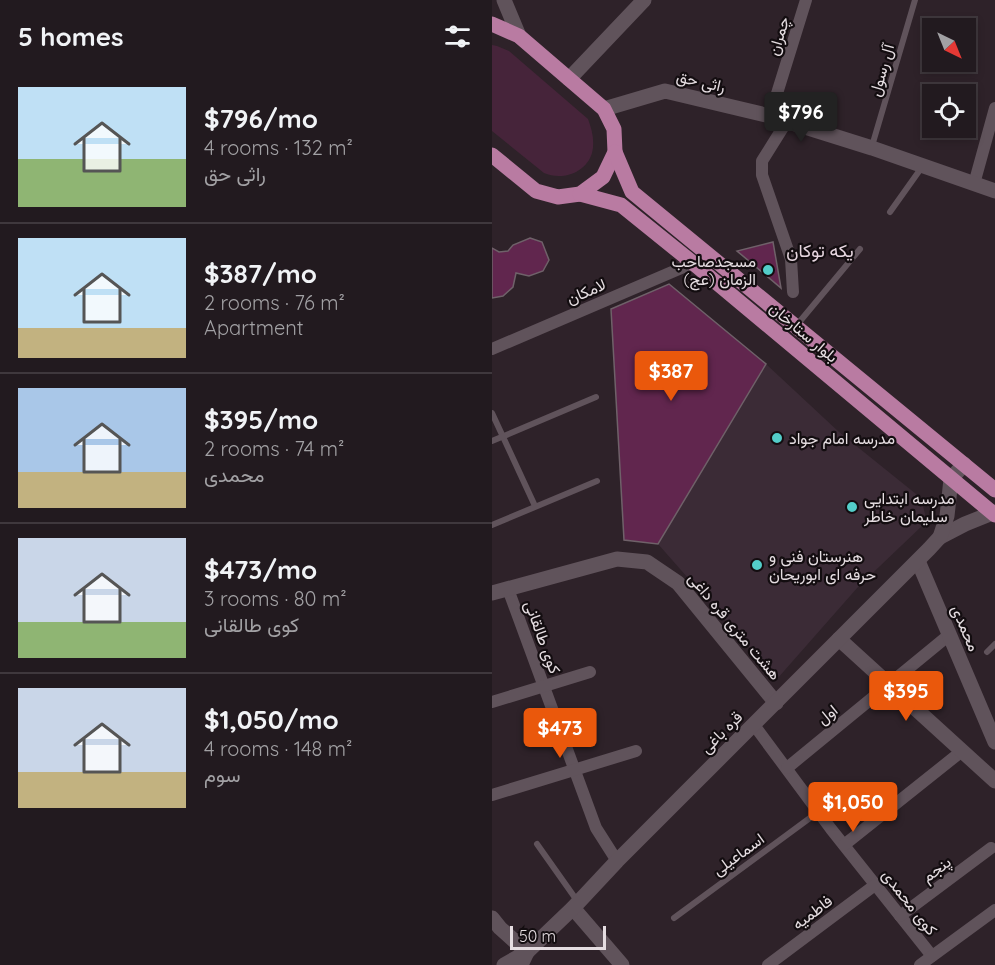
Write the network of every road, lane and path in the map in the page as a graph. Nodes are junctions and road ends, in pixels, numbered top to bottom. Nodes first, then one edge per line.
1 (504, 0) edge
2 (644, 0) edge
3 (806, 0) edge
4 (915, 0) edge
5 (492, 24) edge
6 (519, 36) junction
7 (569, 79) junction
8 (995, 108) edge
9 (604, 109) junction
10 (770, 116) junction
11 (787, 121) junction
12 (872, 148) junction
13 (615, 152) junction
14 (492, 155) edge
15 (923, 167) junction
16 (974, 184) junction
17 (995, 191) edge
18 (580, 194) junction
19 (890, 212) dead end
20 (861, 249) dead end
21 (693, 263) junction
22 (794, 292) dead end
23 (796, 326) junction
24 (492, 348) edge
25 (596, 397) dead end
26 (492, 413) edge
27 (503, 436) junction
28 (492, 441) edge
29 (964, 464) junction
30 (951, 479) junction
31 (597, 481) dead end
32 (995, 490) edge
33 (535, 506) junction
34 (994, 514) edge
35 (492, 525) edge
36 (939, 537) junction
37 (918, 561) junction
38 (508, 589) junction
39 (492, 593) edge
40 (949, 635) junction
41 (839, 639) junction
42 (995, 644) edge
43 (987, 652) dead end
44 (590, 672) dead end
45 (889, 685) junction
46 (543, 687) junction
47 (492, 702) edge
48 (776, 703) junction
49 (754, 724) junction
50 (995, 742) edge
51 (636, 751) dead end
52 (962, 752) junction
53 (787, 768) junction
54 (575, 770) junction
55 (995, 781) edge
56 (492, 795) edge
57 (818, 812) junction
58 (537, 844) dead end
59 (844, 845) junction
60 (991, 848) dead end
61 (617, 861) junction
62 (875, 885) junction
63 (575, 905) junction
64 (995, 910) edge
65 (900, 916) junction
66 (492, 918) edge
67 (674, 918) dead end
68 (932, 956) junction
69 (524, 958) edge
70 (504, 965) edge
71 (622, 965) edge
72 (768, 965) edge
73 (920, 965) edge

1 - 6 main road
2 - 7 main road
3 - 10 street, چمران
4 - 12 lane, آل رسول
5 - 6 main road
6 - 7 main road
7 - 9 main road
8 - 16 street
9 - 10 main road, راثی حق
9 - 13 main road, بلوار ستارخان
10 - 11 main road, راثی حق
11 - 12 main road, راثی حق
11 - 22 street
12 - 15 main road, راثی حق
13 - 18 main road
13 - 23 main road, بلوار ستارخان
14 - 18 main road, بلوار ستارخان
15 - 16 main road, راثی حق
15 - 19 lane
16 - 17 main road, راثی حق
18 - 21 main road, بلوار ستارخان
20 - 23 lane
21 - 24 street, لامکان
21 - 30 main road, بلوار ستارخان
23 - 29 main road, بلوار ستارخان
25 - 27 lane
26 - 27 lane
27 - 28 lane
27 - 33 lane
29 - 30 main road
29 - 32 main road, بلوار ستارخان
30 - 34 main road, بلوار ستارخان
30 - 36 main road, قره باغی
31 - 33 lane
33 - 35 lane
34 - 36 main road, قره باغی
36 - 37 main road, قره باغی
37 - 40 main road, محمدی
37 - 41 main road, قره باغی
38 - 39 main road, هشت متری قره داغی
38 - 46 street, کوی طالقانی
38 - 48 main road, هشت متری قره داغی
40 - 45 street, اول
40 - 50 main road, محمدی
41 - 45 main road
41 - 48 main road, قره باغی
42 - 43 lane
44 - 46 street
45 - 52 main road
45 - 53 street, اول
46 - 47 street
46 - 54 street, کوی طالقانی
48 - 49 main road, قره باغی
49 - 53 street, کوی محمدی
49 - 61 main road, قره باغی
51 - 54 street
52 - 55 main road
52 - 59 street
53 - 57 street, کوی محمدی
54 - 56 street
54 - 61 street, کوی طالقانی
57 - 59 street, کوی محمدی
57 - 67 lane, اسماعیلی
58 - 63 lane
59 - 62 street, کوی محمدی
60 - 65 street, پنجم
61 - 63 main road, قره باغی
62 - 65 street, کوی محمدی
62 - 72 street, فاطمیه
63 - 69 main road, قره باغی
63 - 71 main road
64 - 68 street
65 - 68 street, کوی محمدی
66 - 69 main road
68 - 73 street
69 - 70 main road, قره باغی

